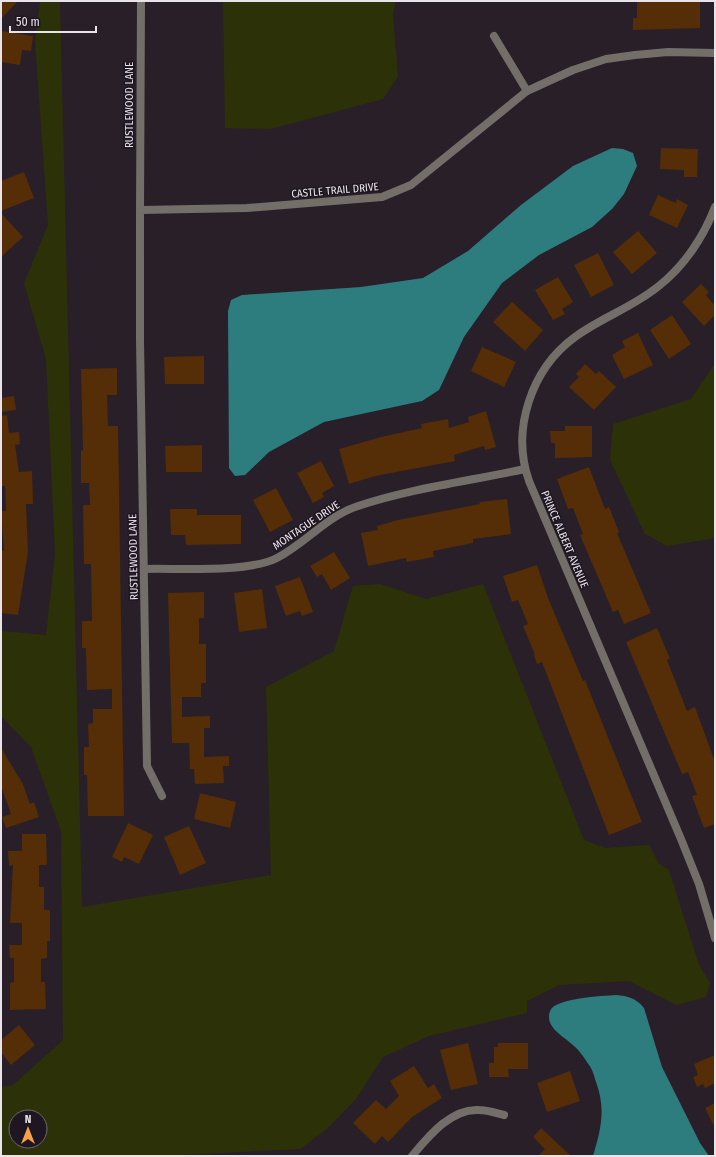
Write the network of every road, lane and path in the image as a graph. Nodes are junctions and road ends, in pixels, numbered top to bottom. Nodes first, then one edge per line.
1 (141, 1) edge
2 (494, 36) dead end
3 (715, 53) edge
4 (527, 91) junction
5 (715, 206) edge
6 (140, 210) junction
7 (525, 469) junction
8 (144, 569) junction
9 (162, 796) dead end
10 (715, 938) edge
11 (504, 1115) dead end
12 (412, 1156) edge

1 - 6 street, RUSTLEWOOD LANE
2 - 4 street
3 - 4 street, CASTLE TRAIL DRIVE
4 - 6 street, CASTLE TRAIL DRIVE
5 - 7 street, PRINCE ALBERT AVENUE
6 - 8 street, RUSTLEWOOD LANE
7 - 8 street, MONTAGUE DRIVE
7 - 10 street, PRINCE ALBERT AVENUE
8 - 9 street, RUSTLEWOOD LANE
11 - 12 street

